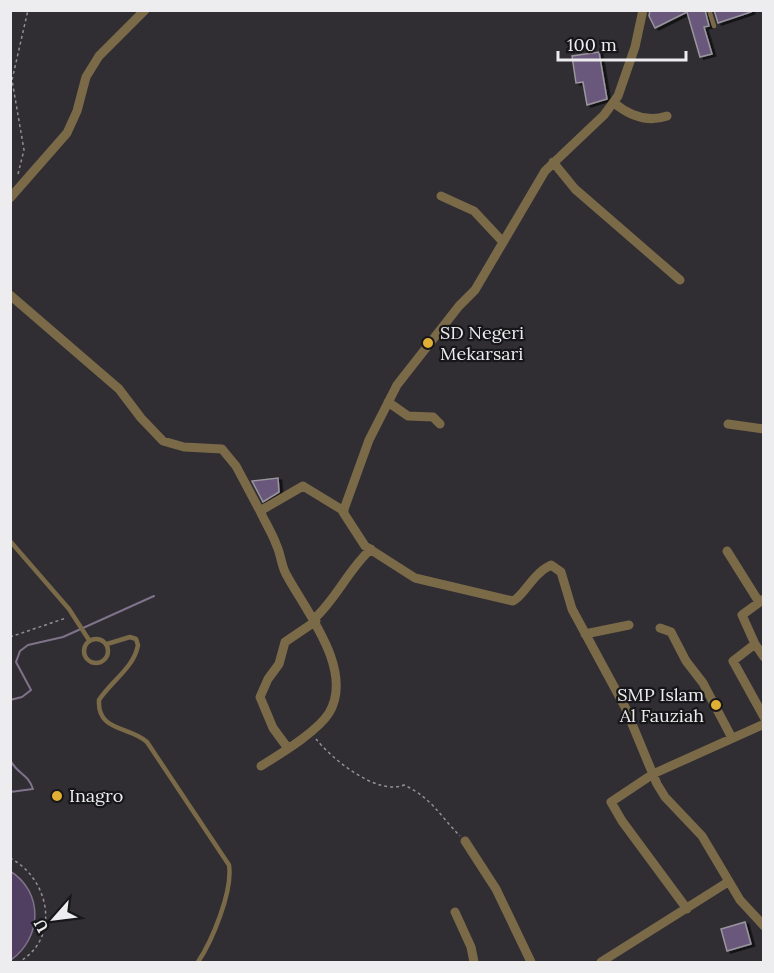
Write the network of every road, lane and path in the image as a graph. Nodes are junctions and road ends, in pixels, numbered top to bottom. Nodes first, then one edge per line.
1 (28, 10) edge
2 (145, 10) edge
3 (643, 10) edge
4 (709, 10) edge
5 (714, 26) dead end
6 (614, 103) junction
7 (668, 116) dead end
8 (553, 162) junction
9 (12, 196) edge
10 (441, 196) dead end
11 (503, 242) junction
12 (680, 280) dead end
13 (10, 295) edge
14 (388, 402) junction
15 (440, 424) dead end
16 (728, 424) dead end
17 (764, 429) edge
18 (344, 511) junction
19 (260, 512) junction
20 (10, 541) edge
21 (371, 549) junction
22 (727, 551) dead end
23 (761, 601) edge
24 (72, 615) junction
25 (315, 620) junction
26 (629, 625) dead end
27 (660, 627) dead end
28 (585, 634) junction
29 (10, 638) edge
30 (88, 638) junction
31 (106, 644) junction
32 (755, 645) junction
33 (764, 657) edge
34 (764, 717) edge
35 (764, 724) edge
36 (310, 731) junction
37 (732, 738) junction
38 (287, 747) junction
39 (261, 766) dead end
40 (653, 774) junction
41 (465, 841) joint
42 (10, 858) edge
43 (728, 882) junction
44 (687, 909) junction
45 (455, 912) dead end
46 (764, 926) edge
47 (18, 963) edge
48 (198, 963) edge
49 (474, 963) edge
50 (531, 963) edge
51 (601, 963) edge

1 - 9 path
2 - 9 street
3 - 6 street
4 - 5 lane
6 - 7 street
6 - 8 street
8 - 11 street
8 - 12 street
10 - 11 street
11 - 14 street
13 - 19 street
14 - 15 street
14 - 18 street
16 - 17 street
18 - 19 street
18 - 21 street
19 - 25 street
20 - 24 lane
21 - 25 street
21 - 28 street
22 - 23 street
23 - 32 street
24 - 29 path
24 - 30 lane
25 - 36 street
25 - 38 street
26 - 28 street
27 - 37 street
28 - 40 street
30 - 31 lane
30 - 31 lane
31 - 48 lane
32 - 33 street
32 - 34 street
35 - 37 street
36 - 38 street
36 - 41 path
37 - 40 street
38 - 39 street
40 - 43 street
40 - 44 street
41 - 50 street
42 - 47 path
43 - 44 street
43 - 46 street
44 - 51 street
45 - 49 street

